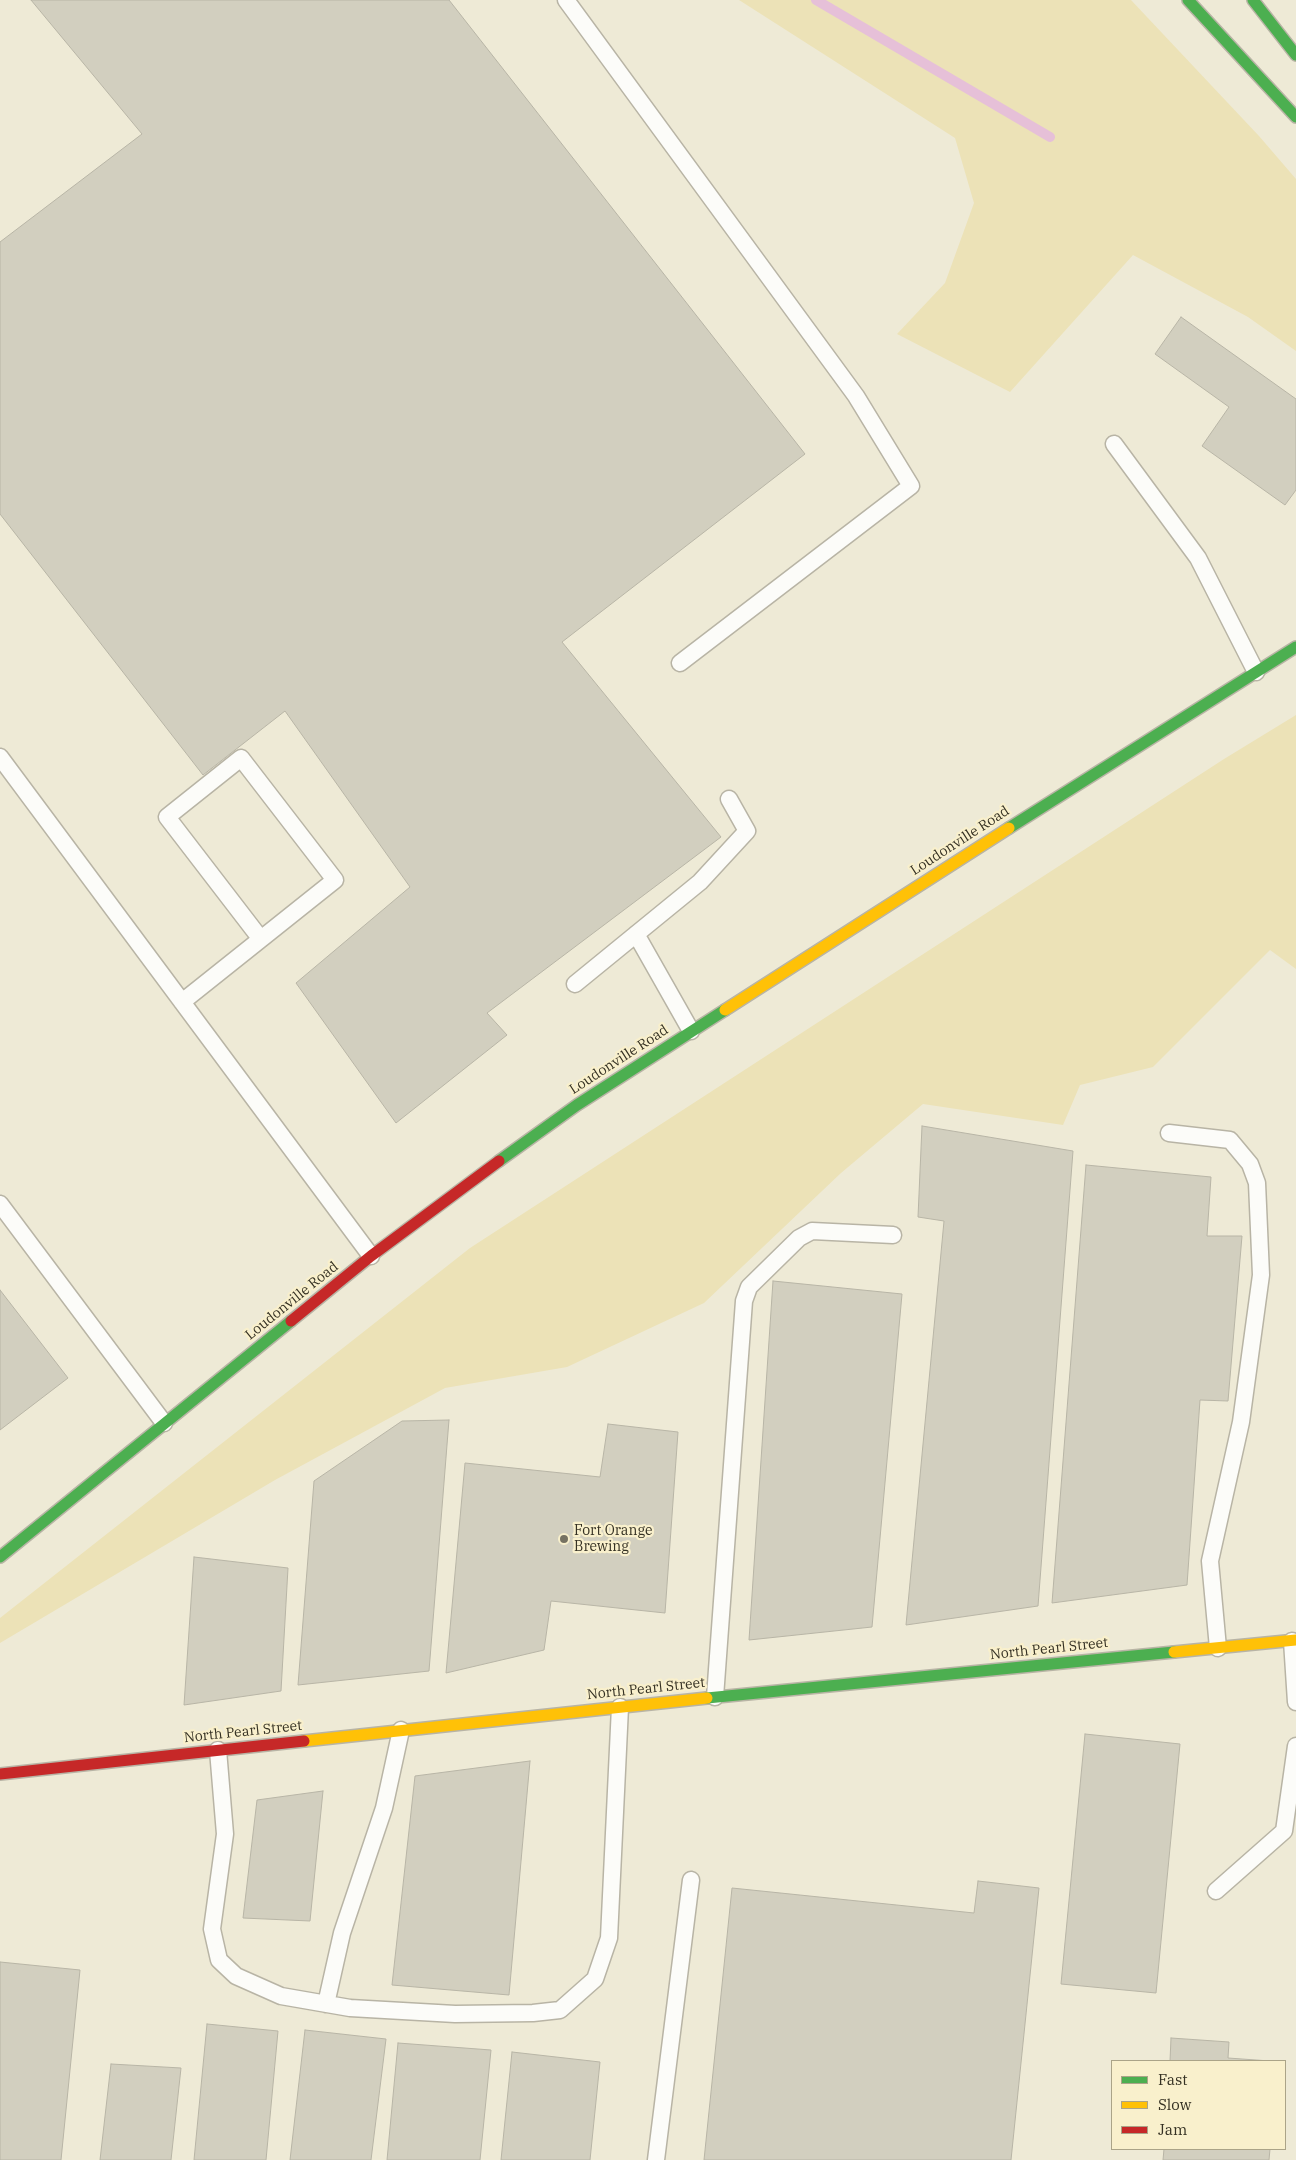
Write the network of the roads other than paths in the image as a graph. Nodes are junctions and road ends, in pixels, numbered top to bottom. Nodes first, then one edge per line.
1 (566, 0) edge
2 (1188, 0) edge
3 (1253, 0) edge
4 (1296, 56) edge
5 (1296, 117) edge
6 (1114, 444) dead end
7 (1296, 647) edge
8 (680, 663) dead end
9 (1256, 672) junction
10 (0, 757) edge
11 (729, 799) dead end
12 (636, 934) junction
13 (260, 938) junction
14 (575, 984) dead end
15 (182, 1002) junction
16 (692, 1031) junction
17 (1169, 1133) dead end
18 (0, 1204) edge
19 (893, 1235) dead end
20 (371, 1256) junction
21 (164, 1423) junction
22 (3, 1548) edge
23 (1294, 1641) edge
24 (1218, 1648) junction
25 (715, 1697) junction
26 (1296, 1702) edge
27 (620, 1707) junction
28 (401, 1730) junction
29 (1296, 1746) edge
30 (218, 1750) junction
31 (0, 1774) edge
32 (691, 1880) dead end
33 (1216, 1891) dead end
34 (326, 2004) junction
35 (656, 2160) edge

1 - 8 lane
2 - 5 main road
3 - 4 main road
6 - 9 lane
7 - 9 main road, Loudonville Road
9 - 16 main road, Loudonville Road
10 - 15 lane
11 - 12 lane
12 - 14 lane
12 - 16 lane
13 - 13 lane
13 - 15 lane
15 - 20 lane
16 - 20 main road, Loudonville Road
17 - 24 lane
18 - 21 lane
19 - 25 lane
20 - 21 main road, Loudonville Road
21 - 22 main road, Loudonville Road
23 - 24 main road, North Pearl Street
23 - 26 lane
24 - 25 main road, North Pearl Street
25 - 27 main road, North Pearl Street
27 - 28 main road, North Pearl Street
27 - 34 lane
28 - 30 main road, North Pearl Street
28 - 34 lane
29 - 33 lane
30 - 31 main road, North Pearl Street
30 - 34 lane
32 - 35 lane

